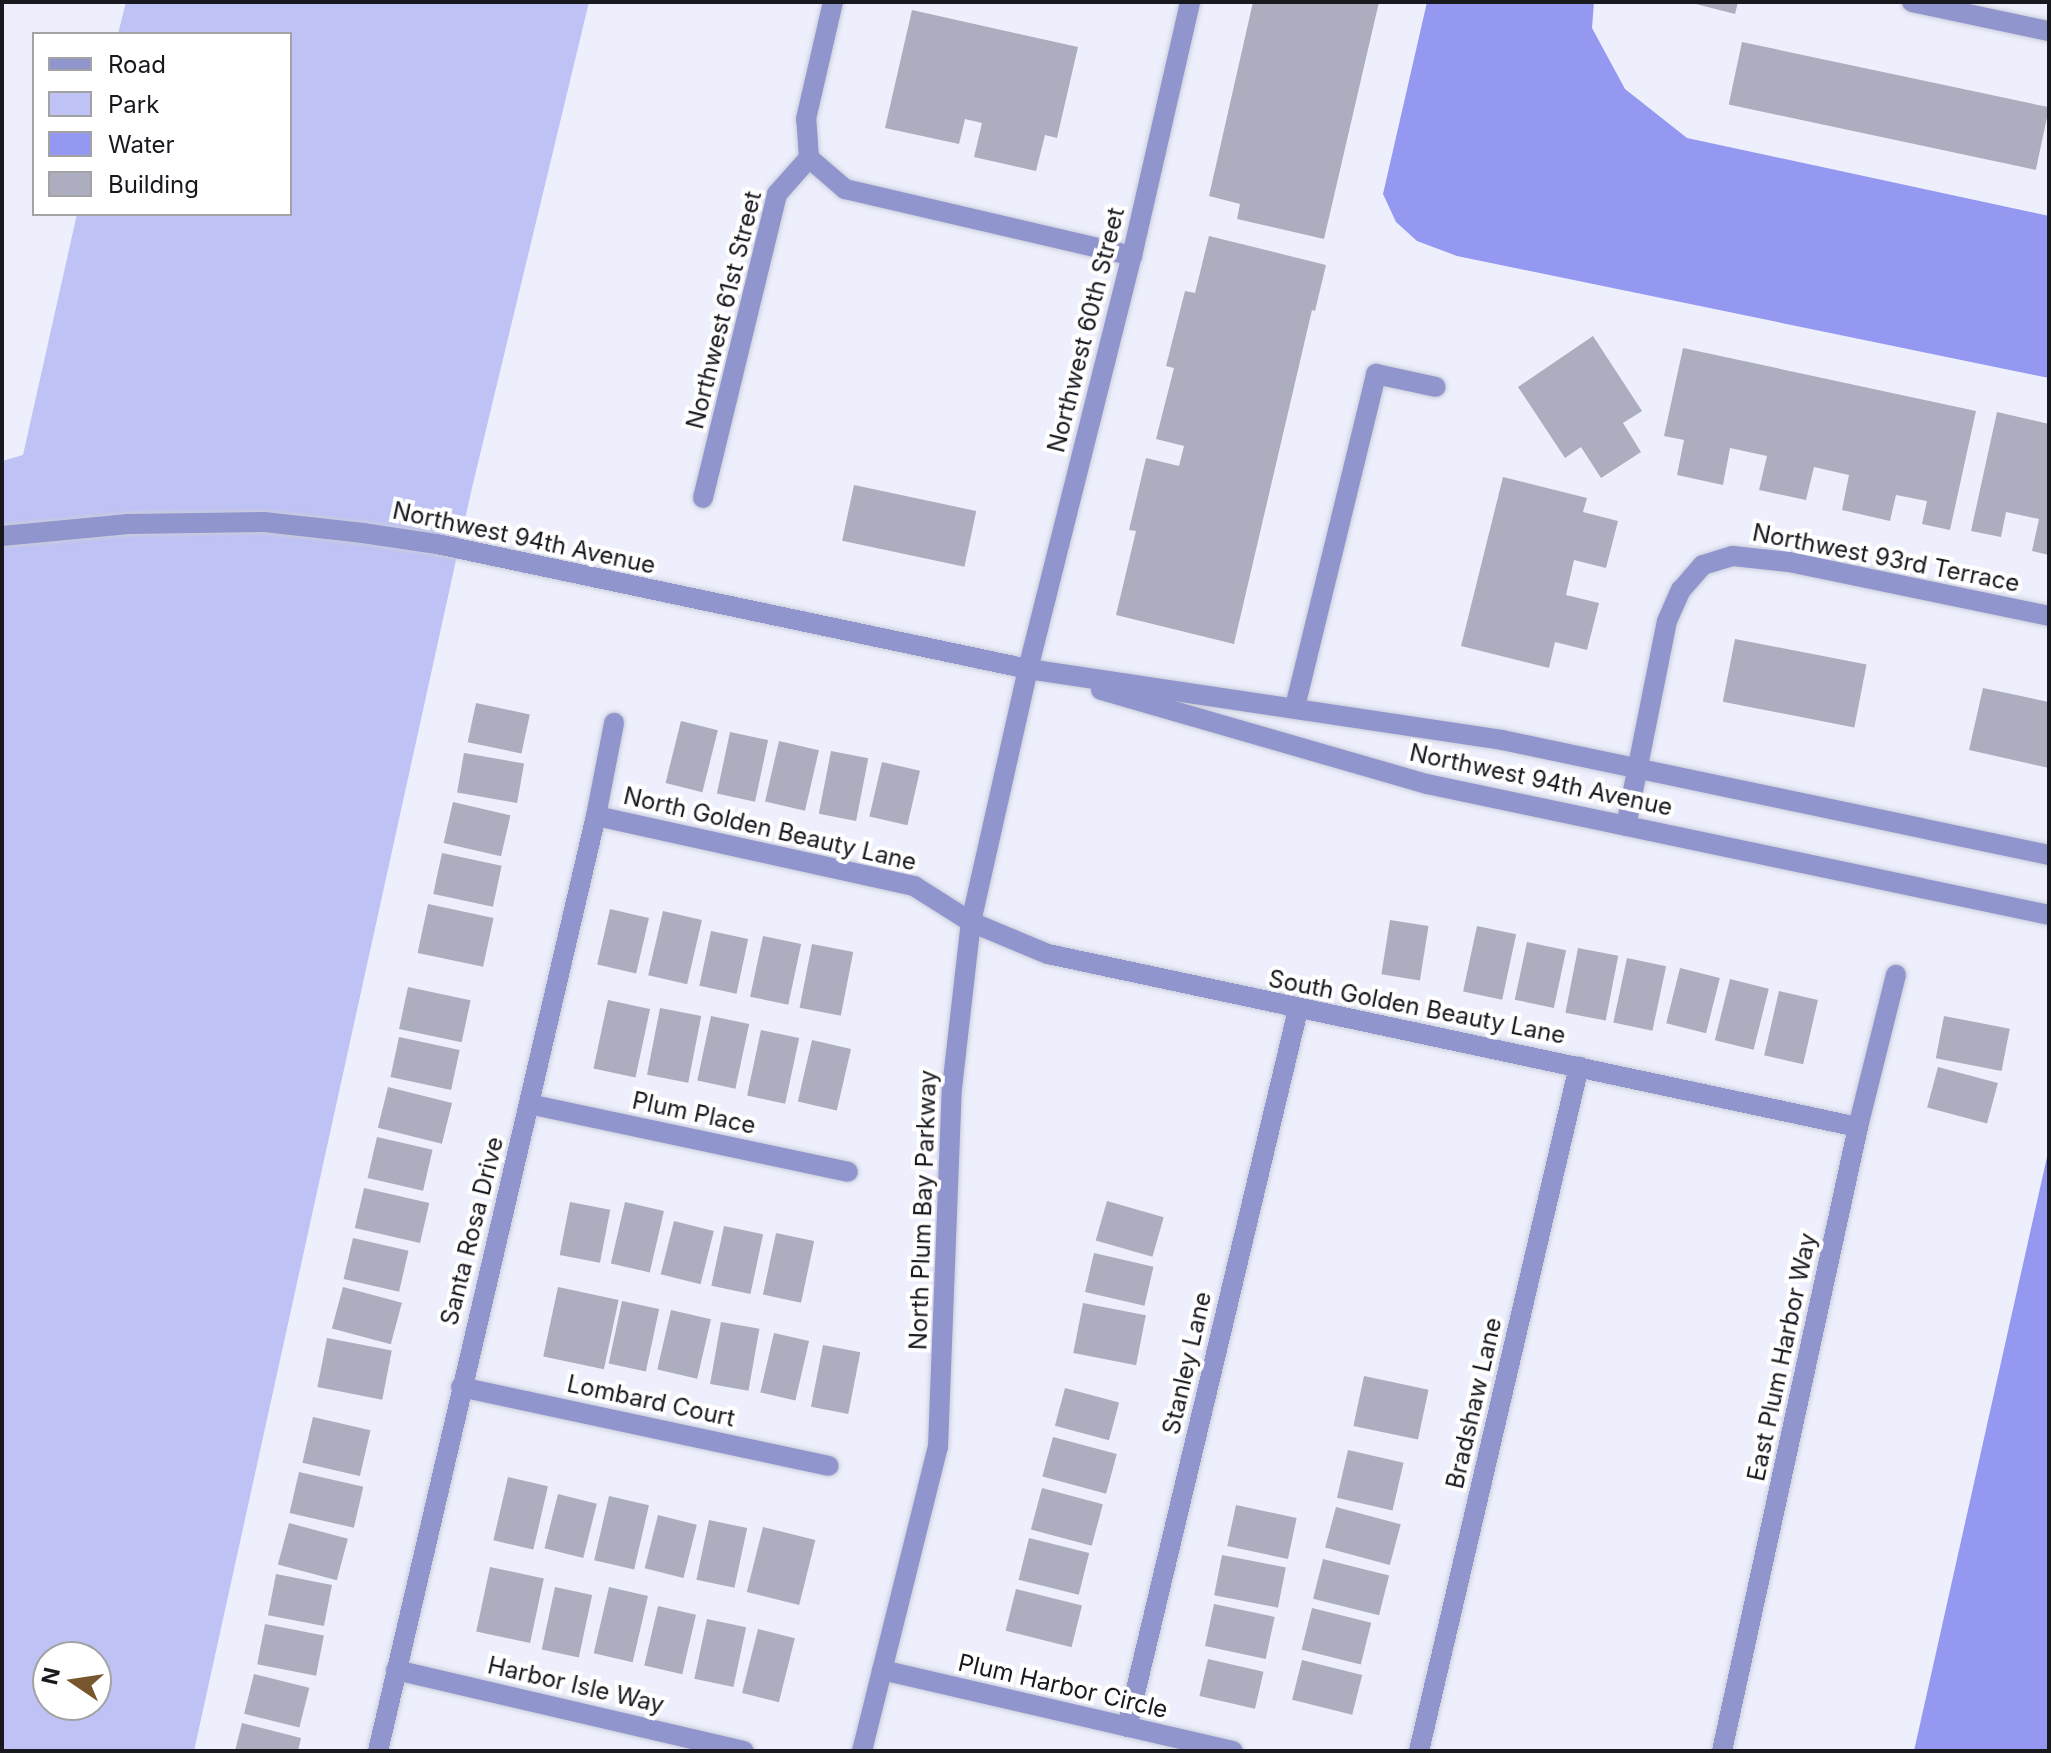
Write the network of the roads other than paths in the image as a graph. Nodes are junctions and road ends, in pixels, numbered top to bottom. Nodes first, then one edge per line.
1 (833, 2) edge
2 (1190, 2) edge
3 (1912, 2) edge
4 (2049, 31) edge
5 (809, 158) junction
6 (1132, 256) junction
7 (1436, 387) dead end
8 (703, 498) dead end
9 (2, 536) edge
10 (2049, 616) edge
11 (1028, 669) junction
12 (1295, 707) junction
13 (614, 723) dead end
14 (1638, 768) junction
15 (596, 816) junction
16 (1626, 826) junction
17 (2049, 855) edge
18 (2049, 915) edge
19 (971, 922) junction
20 (1896, 975) dead end
21 (1298, 1010) junction
22 (1579, 1066) junction
23 (529, 1104) junction
24 (1858, 1127) junction
25 (848, 1172) dead end
26 (461, 1387) junction
27 (829, 1466) dead end
28 (396, 1670) junction
29 (882, 1670) junction
30 (1127, 1727) junction
31 (1183, 1746) edge
32 (378, 1751) edge
33 (744, 1751) edge
34 (862, 1751) edge
35 (1233, 1751) edge
36 (1419, 1751) edge
37 (1722, 1751) edge

1 - 5 street
2 - 6 street, Northwest 60th Street
3 - 4 street
5 - 6 street
5 - 8 street, Northwest 61st Street
6 - 11 street, Northwest 60th Street
7 - 12 street
9 - 11 street, Northwest 94th Avenue
10 - 14 street, Northwest 93rd Terrace
11 - 12 street, Northwest 94th Avenue
11 - 16 street, Northwest 94th Avenue
11 - 19 street, North Plum Bay Parkway
12 - 14 street, Northwest 94th Avenue
13 - 15 street, Santa Rosa Drive
14 - 16 street, Northwest 93rd Terrace
14 - 17 street, Northwest 94th Avenue
15 - 19 street, North Golden Beauty Lane
15 - 23 street, Santa Rosa Drive
16 - 18 street, Northwest 94th Avenue
19 - 21 street, South Golden Beauty Lane
19 - 29 street, North Plum Bay Parkway
20 - 24 street, East Plum Harbor Way
21 - 22 street, South Golden Beauty Lane
21 - 30 street, Stanley Lane
22 - 24 street, South Golden Beauty Lane
22 - 36 street, Bradshaw Lane
23 - 25 street, Plum Place
23 - 26 street, Santa Rosa Drive
24 - 37 street, East Plum Harbor Way
26 - 27 street, Lombard Court
26 - 28 street, Santa Rosa Drive
28 - 32 street, Santa Rosa Drive
28 - 33 street, Harbor Isle Way
29 - 30 street, Plum Harbor Circle
29 - 34 street, North Plum Bay Parkway
30 - 31 street, Plum Harbor Circle
31 - 35 street, Plum Harbor Circle

